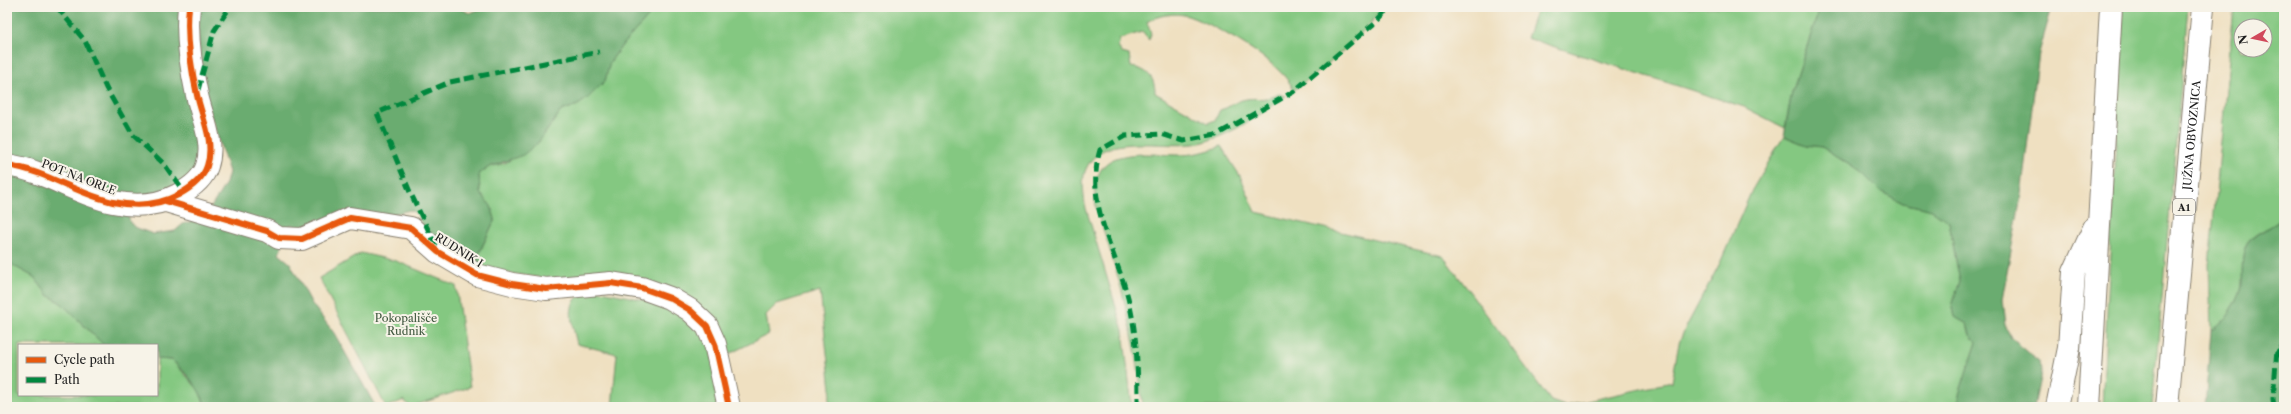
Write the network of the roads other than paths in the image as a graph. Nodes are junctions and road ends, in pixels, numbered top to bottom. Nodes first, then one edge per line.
1 (189, 7) edge
2 (2111, 7) edge
3 (2203, 7) edge
4 (7, 165) edge
5 (166, 201) junction
6 (2099, 218) junction
7 (729, 407) edge
8 (2057, 407) edge
9 (2090, 407) edge
10 (2168, 407) edge

1 - 5 main road, POT NA ORLE
2 - 6 main road
3 - 10 main road, JUŽNA OBVOZNICA / A1
4 - 5 main road, POT NA ORLE
5 - 7 main road, RUDNIK I
6 - 8 main road
6 - 9 main road

